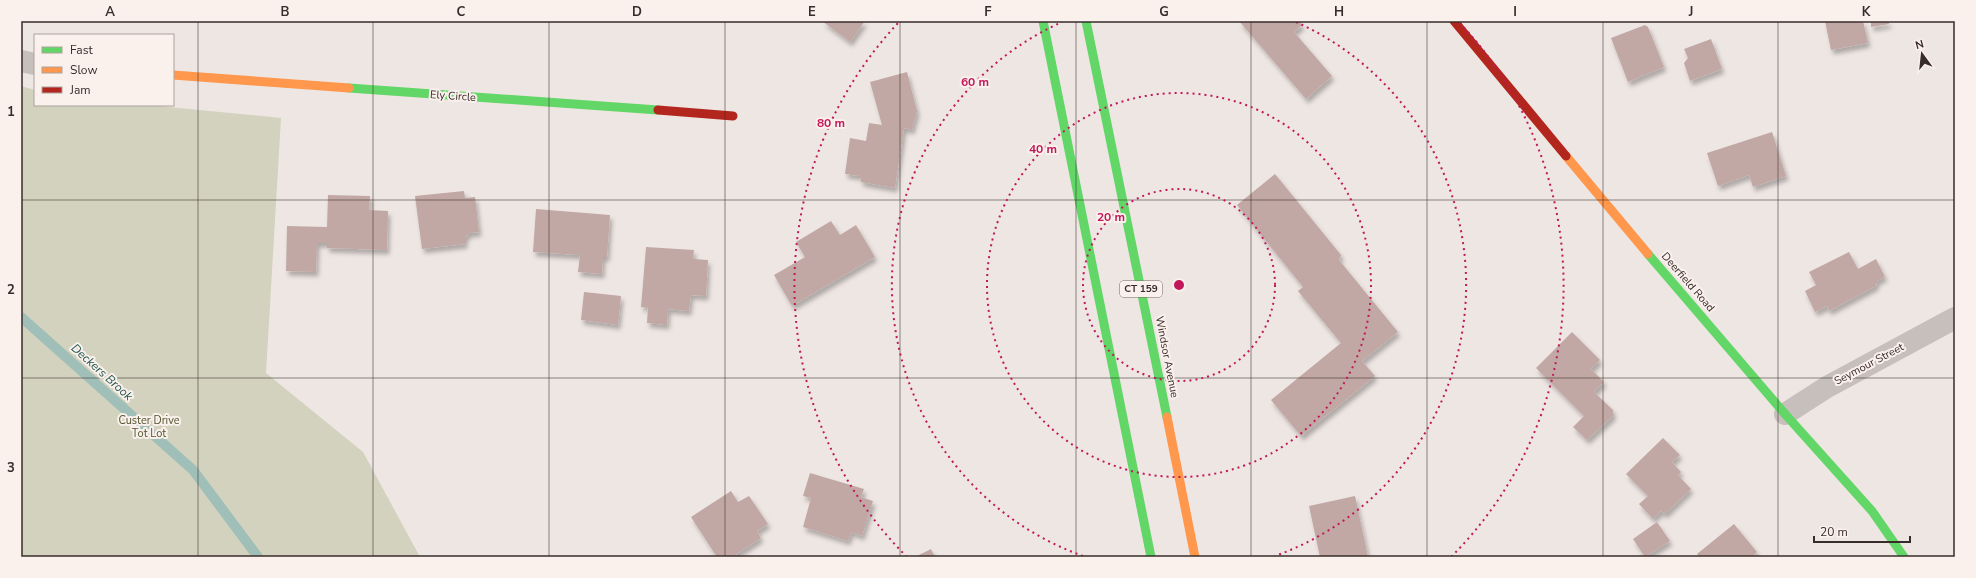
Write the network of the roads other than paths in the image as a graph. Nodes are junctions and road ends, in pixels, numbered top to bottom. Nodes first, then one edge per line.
1 (1043, 21) edge
2 (1086, 21) edge
3 (1454, 21) edge
4 (21, 61) edge
5 (34, 64) edge
6 (174, 75) edge
7 (733, 116) dead end
8 (1955, 318) edge
9 (1785, 414) junction
10 (1151, 557) edge
11 (1195, 557) edge
12 (1904, 557) edge

1 - 10 street
2 - 11 street, Windsor Avenue / CT 159
3 - 9 street, Deerfield Road
4 - 5 street
6 - 7 street, Ely Circle
8 - 9 street, Seymour Street
9 - 12 street, Deerfield Road

